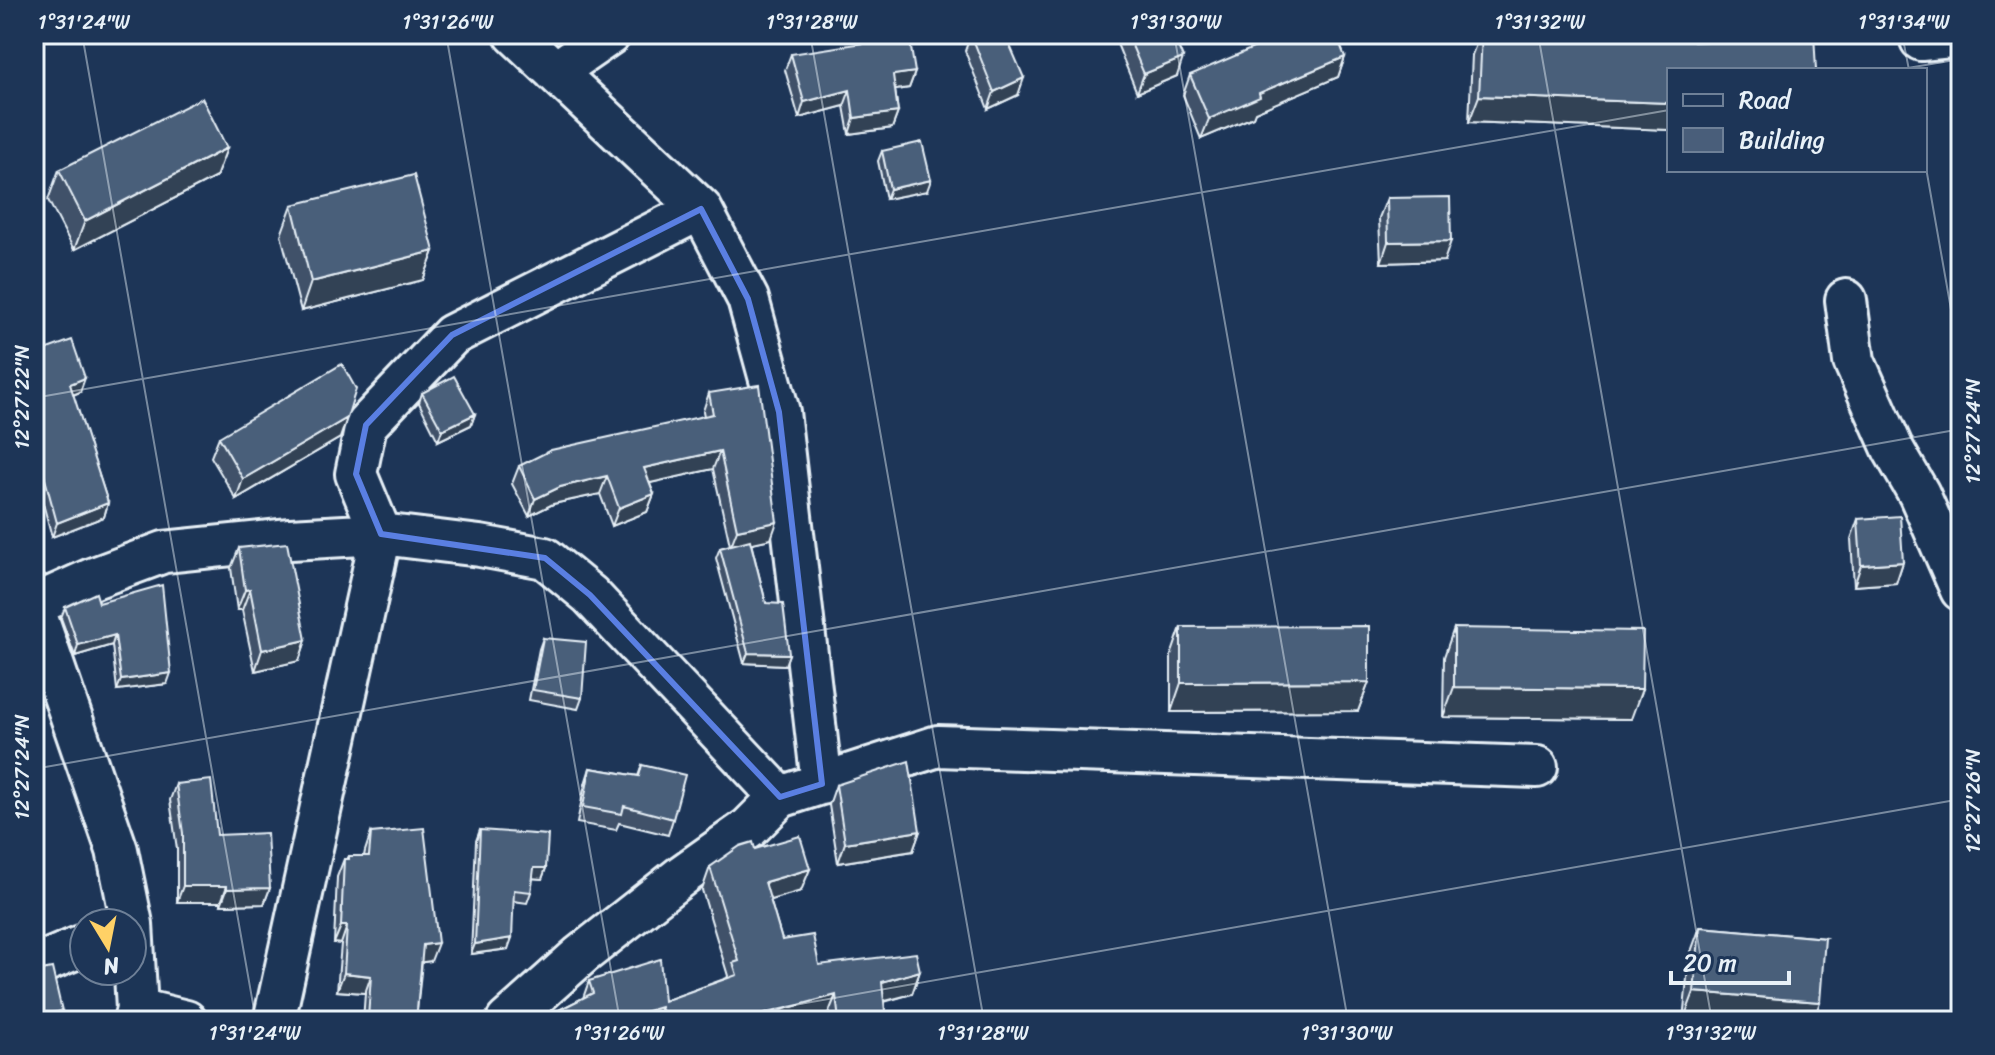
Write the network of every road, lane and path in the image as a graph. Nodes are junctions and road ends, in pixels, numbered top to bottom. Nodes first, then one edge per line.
1 (515, 34) edge
2 (610, 34) edge
3 (1961, 36) edge
4 (1921, 40) dead end
5 (555, 72) junction
6 (701, 209) junction
7 (1846, 300) dead end
8 (381, 534) junction
9 (1961, 590) edge
10 (34, 607) edge
11 (1537, 767) dead end
12 (822, 784) junction
13 (780, 797) junction
14 (129, 907) edge
15 (68, 952) edge
16 (34, 966) edge
17 (134, 987) edge
18 (135, 1015) edge
19 (186, 1021) edge
20 (274, 1021) edge
21 (507, 1021) edge

1 - 5 street
2 - 5 street
3 - 4 street
5 - 6 street
6 - 8 street
6 - 12 street
7 - 9 street
8 - 10 street
8 - 13 street
8 - 20 street
10 - 14 street
11 - 12 street
12 - 13 street
13 - 21 street
15 - 16 street
17 - 18 street
18 - 19 street

